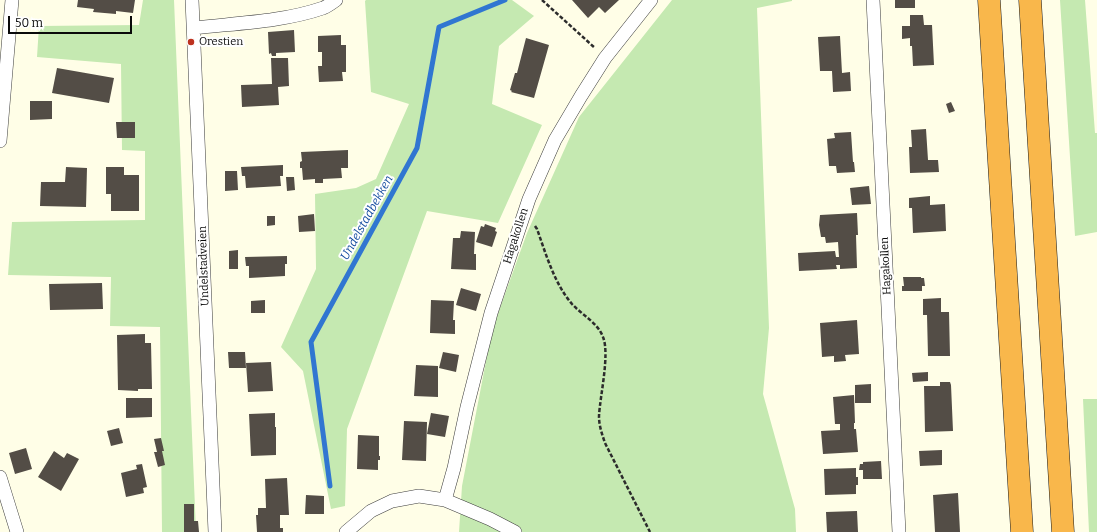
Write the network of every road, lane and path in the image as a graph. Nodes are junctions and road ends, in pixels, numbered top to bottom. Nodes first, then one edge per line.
1 (12, 0) edge
2 (192, 0) edge
3 (336, 0) edge
4 (542, 0) edge
5 (651, 0) edge
6 (873, 0) edge
7 (989, 0) edge
8 (1030, 0) edge
9 (194, 28) junction
10 (605, 58) junction
11 (0, 140) edge
12 (524, 214) junction
13 (0, 477) edge
14 (445, 500) junction
15 (17, 532) edge
16 (215, 532) edge
17 (346, 532) edge
18 (515, 532) edge
19 (650, 532) edge
20 (899, 532) edge
21 (1022, 532) edge
22 (1063, 532) edge

1 - 11 street
2 - 9 street, Undelstadveien
3 - 9 street
4 - 10 path
5 - 10 street, Hagakollen
6 - 20 street, Hagakollen
7 - 21 highway
8 - 22 highway
9 - 16 street, Undelstadveien
10 - 12 street, Hagakollen
12 - 14 street, Hagakollen
12 - 19 path
13 - 15 street
14 - 17 street
14 - 18 street

